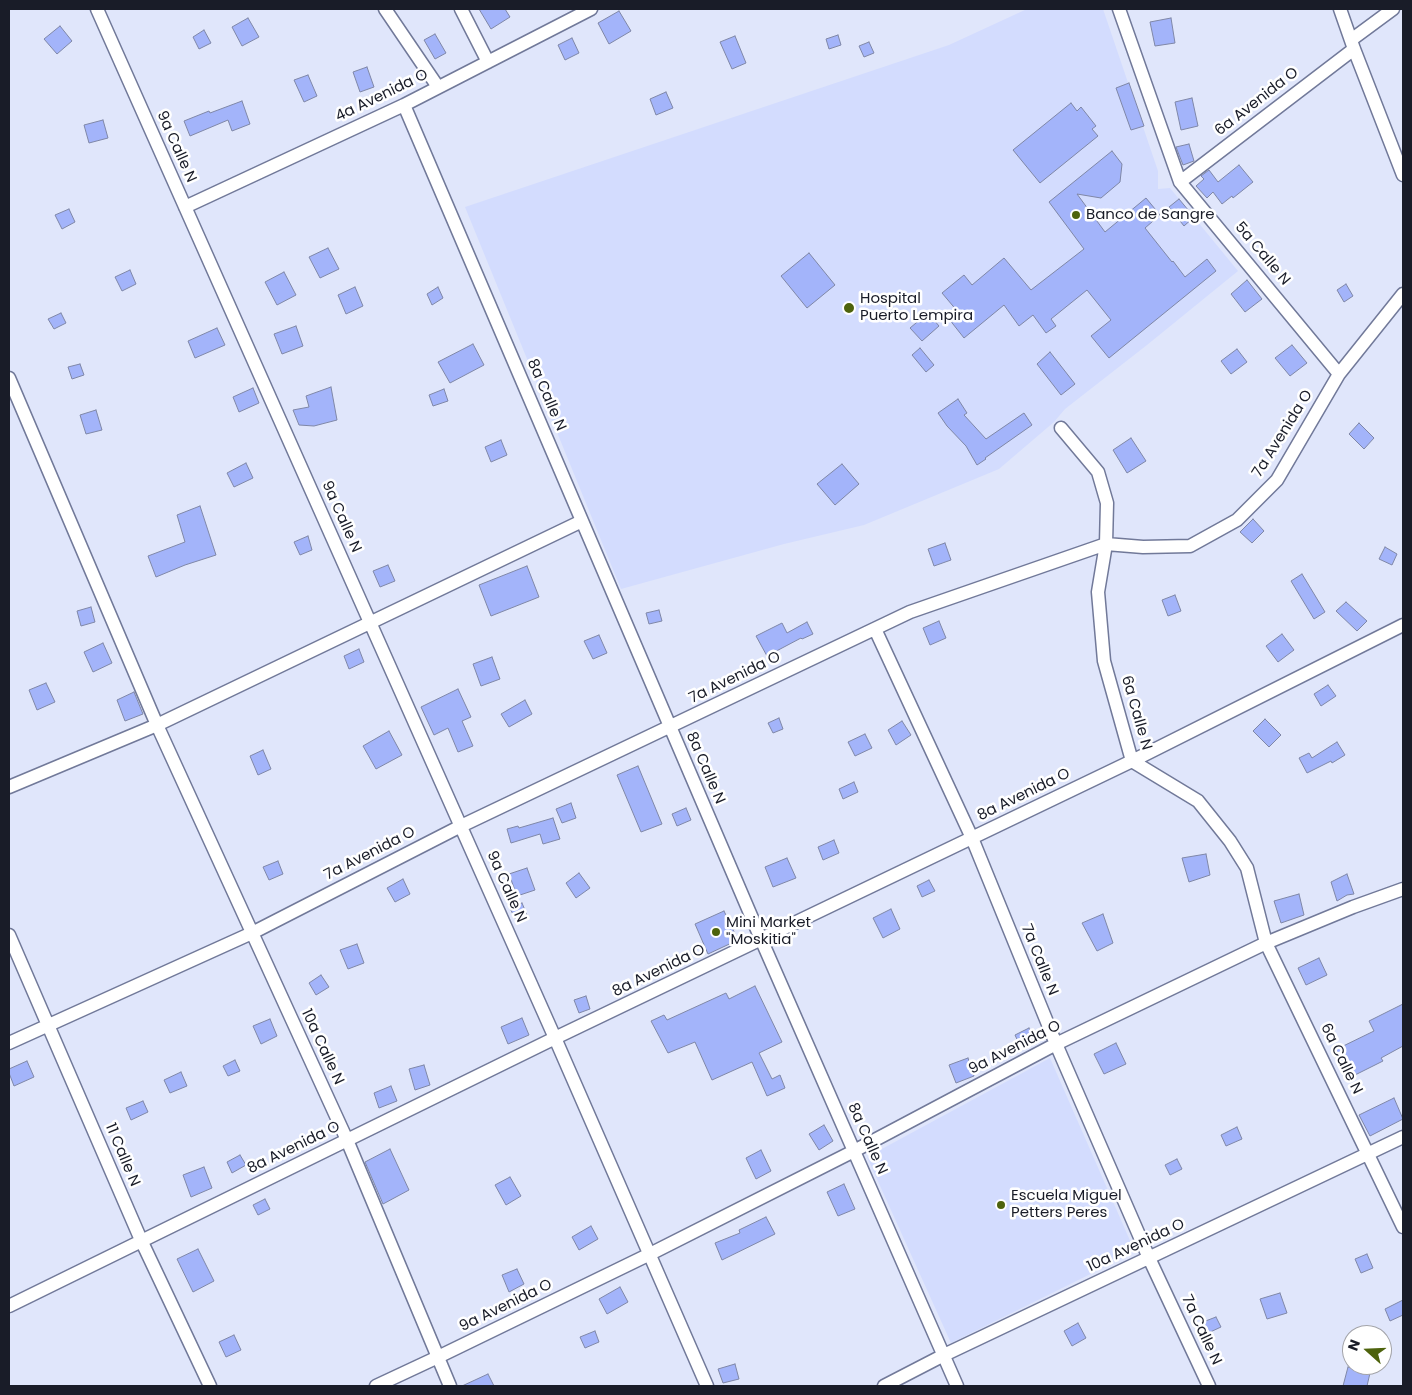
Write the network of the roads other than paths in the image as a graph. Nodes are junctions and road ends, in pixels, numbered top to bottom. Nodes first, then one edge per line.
1 (96, 9) edge
2 (385, 9) edge
3 (461, 9) edge
4 (591, 9) edge
5 (1119, 9) edge
6 (1340, 9) edge
7 (1393, 9) edge
8 (1352, 44) junction
9 (488, 62) junction
10 (438, 87) junction
11 (404, 105) junction
12 (1403, 175) edge
13 (1180, 182) junction
14 (185, 207) junction
15 (1403, 294) edge
16 (1340, 374) junction
17 (9, 378) edge
18 (1061, 428) dead end
19 (582, 521) junction
20 (1106, 544) junction
21 (370, 622) junction
22 (1403, 625) edge
23 (875, 629) junction
24 (157, 725) junction
25 (670, 727) junction
26 (1132, 761) junction
27 (9, 787) edge
28 (461, 826) junction
29 (972, 838) junction
30 (1403, 889) edge
31 (252, 933) junction
32 (9, 935) edge
33 (761, 939) junction
34 (1266, 943) junction
35 (48, 1026) junction
36 (556, 1038) junction
37 (9, 1042) edge
38 (1056, 1044) junction
39 (1403, 1137) edge
40 (347, 1140) junction
41 (854, 1150) junction
42 (1368, 1153) junction
43 (1403, 1227) edge
44 (141, 1240) junction
45 (650, 1254) junction
46 (1149, 1258) junction
47 (9, 1306) edge
48 (944, 1355) junction
49 (438, 1357) junction
50 (210, 1386) edge
51 (376, 1386) edge
52 (450, 1386) edge
53 (707, 1386) edge
54 (884, 1386) edge
55 (957, 1386) edge
56 (1209, 1386) edge

1 - 14 street, 9a Calle N
2 - 10 street
3 - 9 street
4 - 9 street, 4a Avenida O
5 - 13 street, 5a Calle N
6 - 8 street
7 - 8 street, 6a Avenida O
8 - 12 street
8 - 13 street, 6a Avenida O
9 - 10 street, 4a Avenida O
10 - 11 street, 4a Avenida O
11 - 14 street, 4a Avenida O
11 - 19 street, 8a Calle N
13 - 16 street, 5a Calle N
14 - 21 street, 9a Calle N
15 - 16 street, 7a Avenida O
16 - 20 street, 7a Avenida O
17 - 24 street, 10a Calle N
18 - 20 street, 6a Calle N
19 - 21 street
19 - 25 street, 8a Calle N
20 - 23 street, 7a Avenida O
20 - 26 street, 6a Calle N
21 - 24 street
21 - 28 street, 9a Calle N
22 - 26 street, 8a Avenida O
23 - 25 street, 7a Avenida O
23 - 29 street, 7a Calle N
24 - 27 street
24 - 31 street, 10a Calle N
25 - 28 street, 7a Avenida O
25 - 33 street, 8a Calle N
26 - 29 street, 8a Avenida O
26 - 34 street, 6a Calle N
28 - 31 street, 7a Avenida O
28 - 36 street, 9a Calle N
29 - 33 street, 8a Avenida O
29 - 38 street, 7a Calle N
30 - 34 street, 9a Avenida O
31 - 35 street, 7a Avenida O
31 - 40 street, 10a Calle N
32 - 35 street, 11 Calle N
33 - 36 street, 8a Avenida O
33 - 41 street, 8a Calle N
34 - 38 street, 9a Avenida O
34 - 42 street, 6a Calle N
35 - 37 street, 7a Avenida O
35 - 44 street, 11 Calle N
36 - 40 street, 8a Avenida O
36 - 45 street
38 - 41 street, 9a Avenida O
38 - 46 street, 7a Calle N
39 - 42 street, 10a Avenida O
40 - 44 street, 8a Avenida O
40 - 49 street, 10a Calle N
41 - 45 street, 9a Avenida O
41 - 48 street, 8a Calle N
42 - 43 street, 6a Calle N
42 - 46 street, 10a Avenida O
44 - 47 street, 8a Avenida O
44 - 50 street, 11 Calle N
45 - 49 street, 9a Avenida O
45 - 53 street
46 - 48 street, 10a Avenida O
46 - 56 street, 7a Calle N
48 - 54 street, 10a Avenida O
48 - 55 street, 8a Calle N
49 - 51 street, 9a Avenida O
49 - 52 street, 10a Calle N

